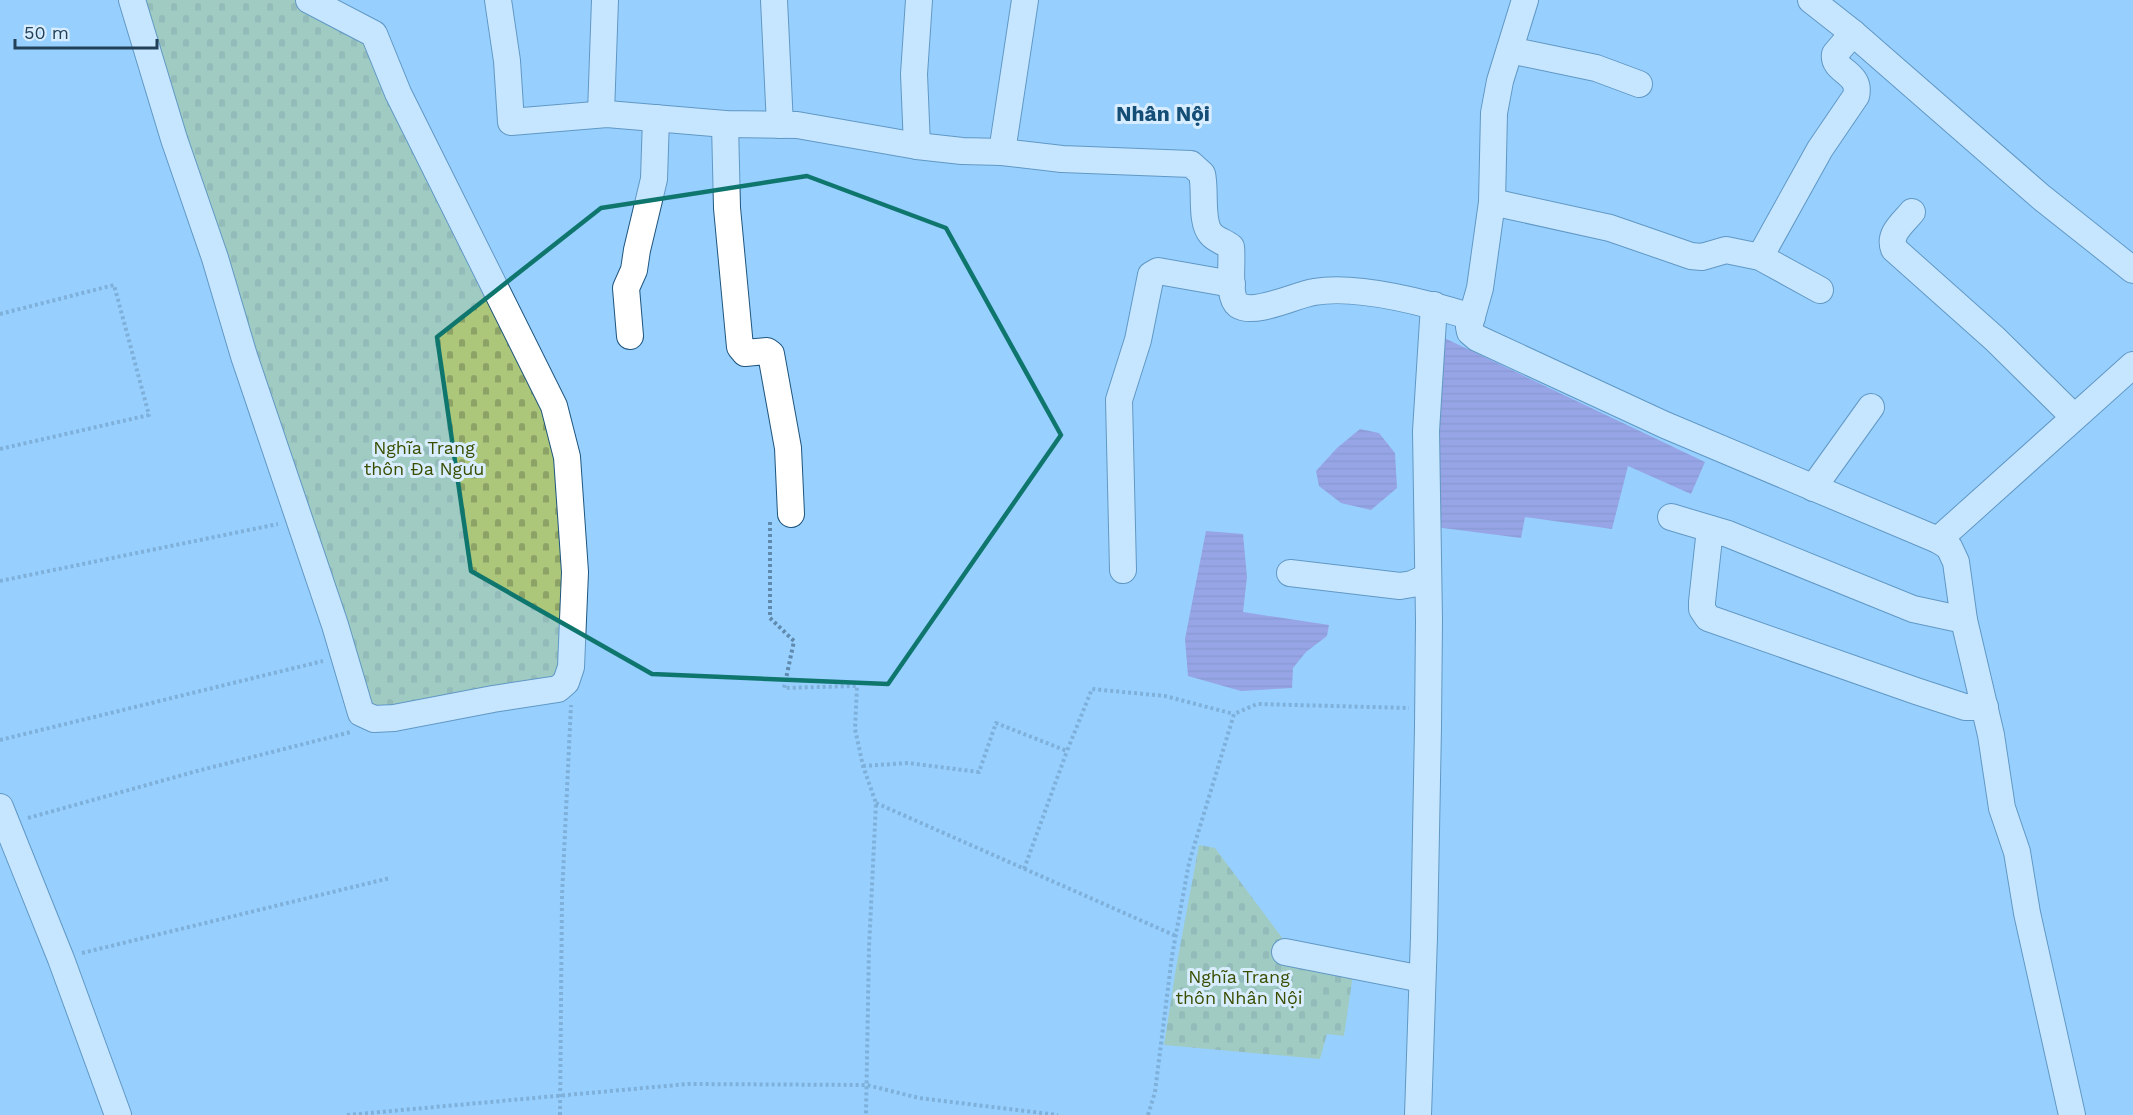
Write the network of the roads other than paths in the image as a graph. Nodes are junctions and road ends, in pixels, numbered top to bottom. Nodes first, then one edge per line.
1 (132, 0) edge
2 (309, 0) edge
3 (498, 0) edge
4 (605, 0) edge
5 (774, 0) edge
6 (919, 0) edge
7 (1025, 0) edge
8 (1525, 0) edge
9 (1811, 0) edge
10 (1853, 33) junction
11 (1510, 50) junction
12 (1639, 84) dead end
13 (601, 113) junction
14 (656, 118) junction
15 (725, 124) junction
16 (780, 125) junction
17 (917, 146) junction
18 (1002, 152) junction
19 (1492, 202) junction
20 (1912, 212) dead end
21 (1760, 257) junction
22 (2133, 270) edge
23 (1232, 284) junction
24 (1820, 290) dead end
25 (1434, 305) junction
26 (1472, 317) junction
27 (630, 336) dead end
28 (2133, 365) edge
29 (1871, 407) dead end
30 (2074, 417) junction
31 (1813, 488) junction
32 (781, 516) road end
33 (1671, 518) dead end
34 (1710, 529) junction
35 (1938, 540) junction
36 (1123, 570) dead end
37 (1290, 573) dead end
38 (1428, 577) junction
39 (1964, 620) junction
40 (1985, 707) junction
41 (3, 815) edge
42 (1285, 952) dead end
43 (1422, 979) junction
44 (118, 1115) edge
45 (1418, 1115) edge
46 (2072, 1115) edge

1 - 2 street
3 - 13 street
4 - 13 street
5 - 16 street
6 - 17 street
7 - 18 street
8 - 11 street
9 - 10 street
10 - 21 street
10 - 22 street
11 - 12 street
11 - 19 street
13 - 14 street
14 - 15 street
14 - 27 street
15 - 16 street
15 - 32 street
16 - 17 street
17 - 18 street
18 - 23 street
19 - 21 street
19 - 26 street
20 - 30 street
21 - 24 street
23 - 25 street
23 - 36 street
25 - 26 street
25 - 38 street
26 - 31 street
28 - 30 street
29 - 31 street
30 - 35 street
31 - 35 street
33 - 34 street
34 - 39 street
34 - 40 street
35 - 39 street
37 - 38 street
38 - 43 street
39 - 40 street
40 - 46 street
41 - 44 street
42 - 43 street
43 - 45 street

